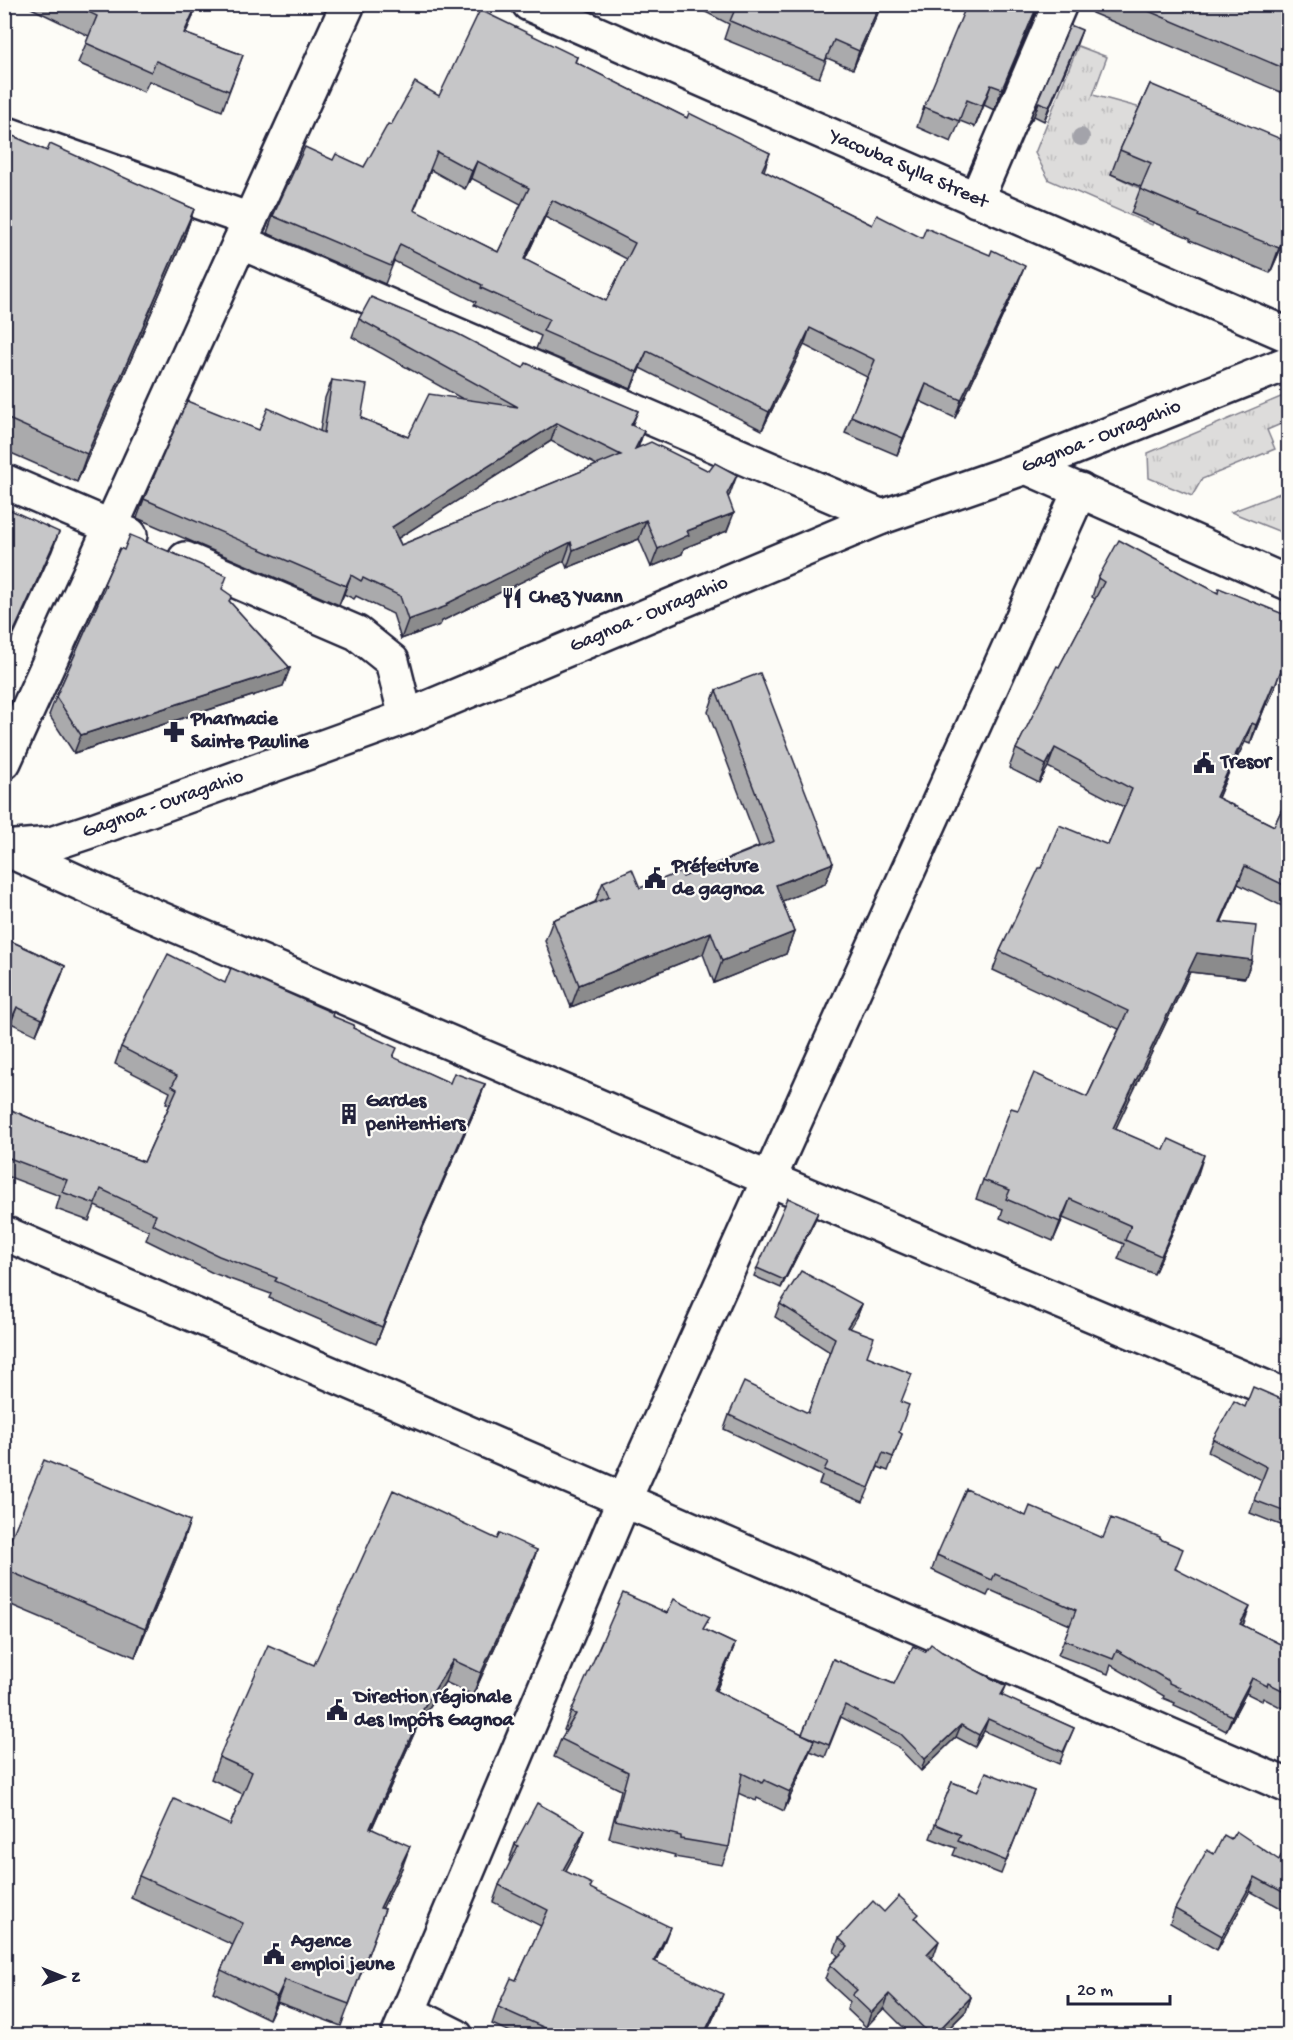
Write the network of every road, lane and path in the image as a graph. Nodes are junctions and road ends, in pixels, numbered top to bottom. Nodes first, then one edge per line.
1 (348, 4) edge
2 (529, 4) edge
3 (1060, 4) edge
4 (4, 133) edge
5 (976, 200) junction
6 (245, 231) junction
7 (1288, 335) edge
8 (1288, 363) edge
9 (1026, 467) junction
10 (4, 481) edge
11 (1080, 490) junction
12 (882, 517) junction
13 (111, 527) junction
14 (1288, 583) edge
15 (406, 717) junction
16 (4, 762) edge
17 (5, 848) edge
18 (770, 1179) junction
19 (4, 1233) edge
20 (1288, 1397) edge
21 (624, 1500) junction
22 (1288, 1786) edge
23 (403, 2024) edge
24 (456, 2036) edge

1 - 6 street
2 - 5 street, Yacouba Sylla Street
3 - 5 street
4 - 6 street
5 - 7 street, Yacouba Sylla Street
6 - 12 street
6 - 13 street
8 - 9 street, Gagnoa - Ouragahio
9 - 11 street
9 - 12 street, Gagnoa - Ouragahio
10 - 13 street
11 - 14 street
11 - 18 street
12 - 15 street, Gagnoa - Ouragahio
13 - 15 street
13 - 16 street
15 - 17 street, Gagnoa - Ouragahio
17 - 18 street
18 - 20 street
18 - 21 street
19 - 21 street
21 - 22 street
21 - 23 street
23 - 24 street

